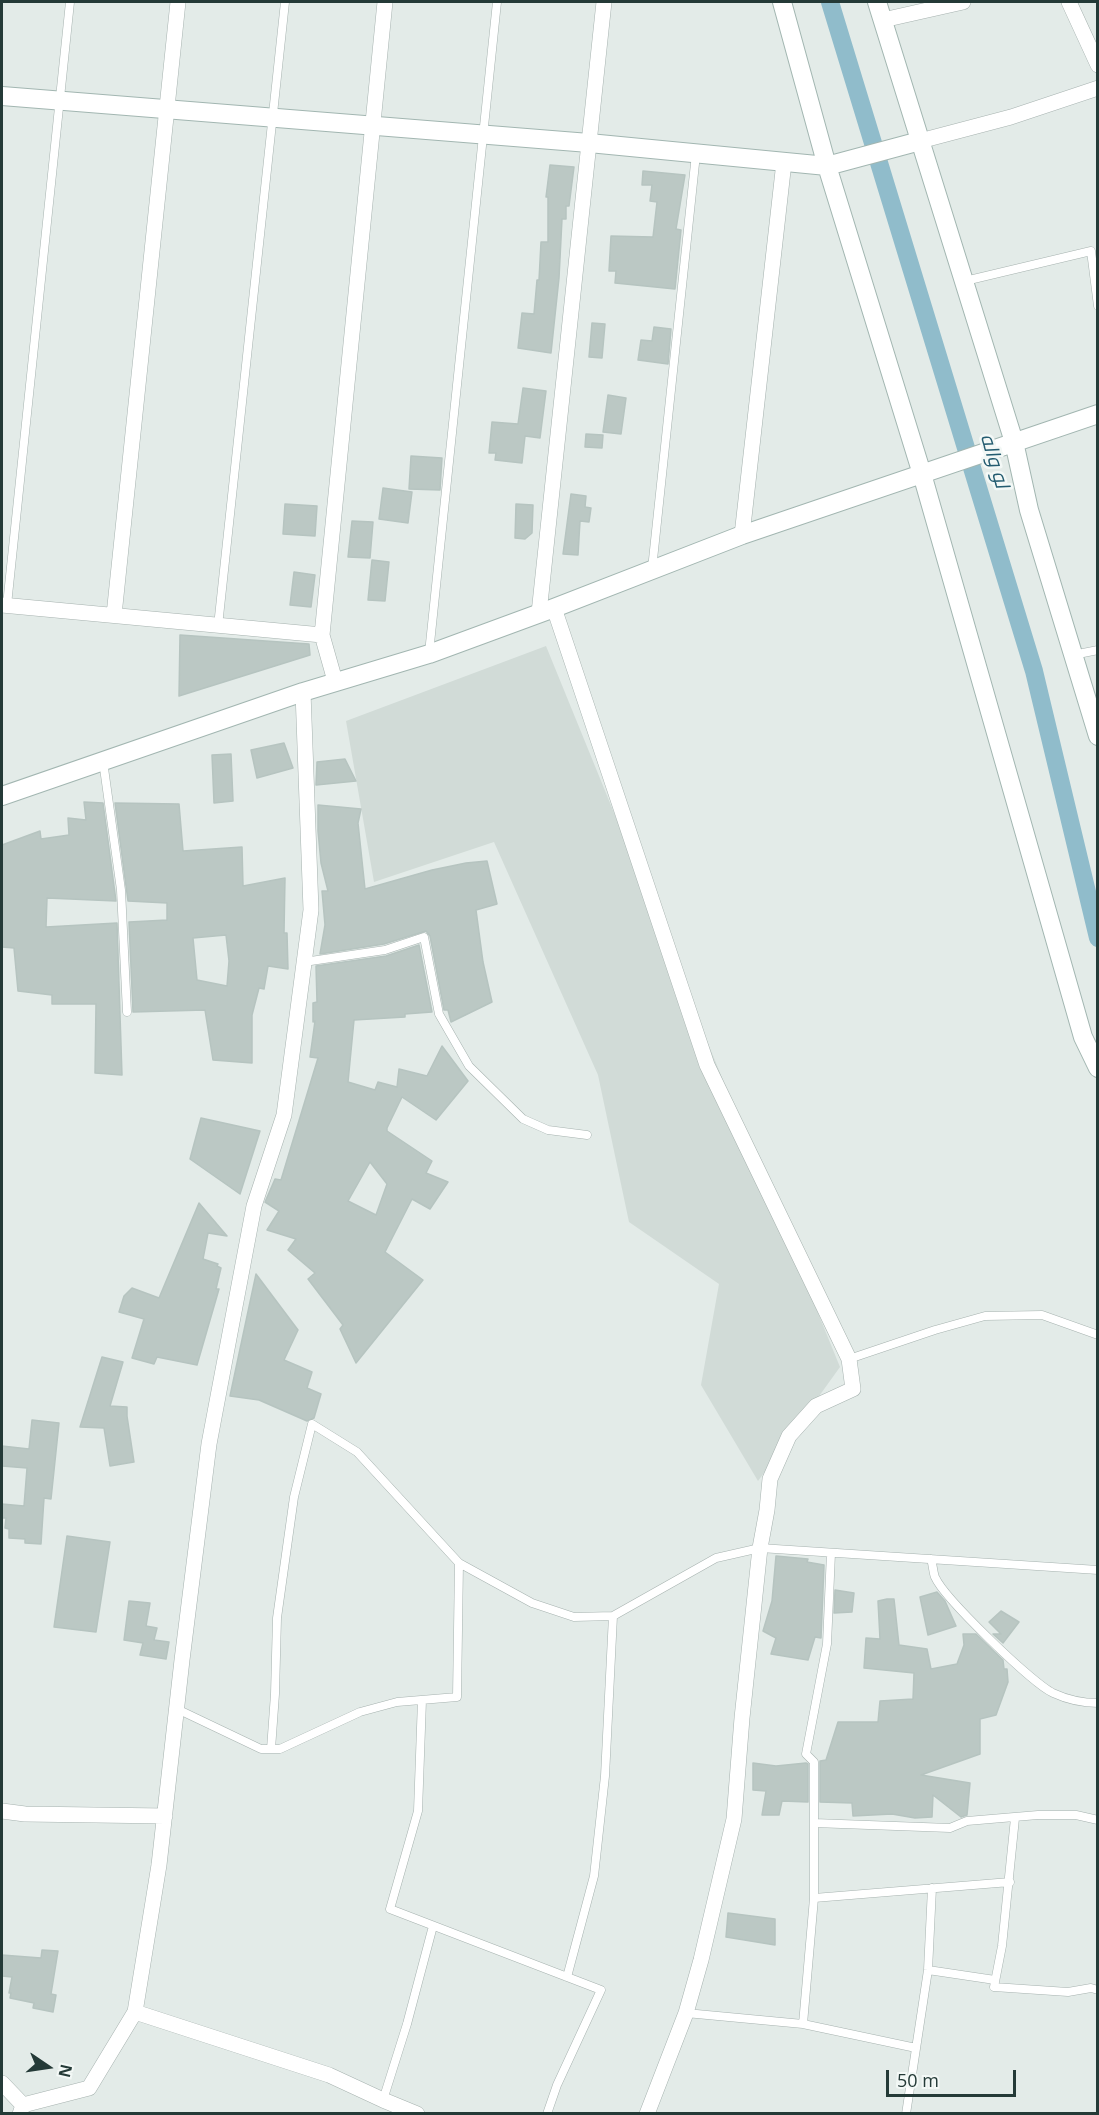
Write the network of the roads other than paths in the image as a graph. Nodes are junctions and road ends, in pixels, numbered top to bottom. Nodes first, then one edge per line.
1 (70, 2) edge
2 (178, 2) edge
3 (285, 2) edge
4 (385, 2) edge
5 (497, 2) edge
6 (604, 2) edge
7 (782, 2) edge
8 (877, 2) edge
9 (963, 2) edge
10 (1069, 2) edge
11 (883, 20) junction
12 (1098, 65) edge
13 (1098, 88) edge
14 (2, 96) edge
15 (59, 101) junction
16 (166, 109) junction
17 (271, 118) junction
18 (371, 126) junction
19 (483, 135) junction
20 (920, 141) junction
21 (589, 143) junction
22 (696, 154) junction
23 (783, 162) junction
24 (827, 166) junction
25 (964, 281) junction
26 (1098, 306) edge
27 (1098, 414) edge
28 (1014, 442) junction
29 (921, 474) junction
30 (742, 535) junction
31 (652, 569) junction
32 (4, 605) edge
33 (546, 610) junction
34 (114, 615) junction
35 (218, 627) junction
36 (322, 635) junction
37 (1098, 650) edge
38 (429, 654) junction
39 (1073, 655) junction
40 (335, 681) junction
41 (303, 692) junction
42 (1098, 736) edge
43 (103, 761) junction
44 (2, 796) edge
45 (304, 962) junction
46 (127, 1012) dead end
47 (1098, 1068) edge
48 (587, 1135) dead end
49 (1098, 1335) edge
50 (849, 1359) junction
51 (760, 1548) junction
52 (831, 1553) junction
53 (932, 1559) junction
54 (459, 1563) junction
55 (1098, 1570) edge
56 (614, 1616) junction
57 (422, 1700) junction
58 (1098, 1703) edge
59 (177, 1709) junction
60 (271, 1749) junction
61 (2, 1811) edge
62 (165, 1816) junction
63 (1015, 1818) junction
64 (1098, 1820) edge
65 (814, 1823) junction
66 (1010, 1882) junction
67 (932, 1888) junction
68 (814, 1898) junction
69 (433, 1926) junction
70 (928, 1970) junction
71 (567, 1977) junction
72 (995, 1980) junction
73 (1098, 1990) edge
74 (135, 2012) junction
75 (686, 2013) junction
76 (803, 2024) junction
77 (916, 2048) junction
78 (2, 2083) edge
79 (383, 2100) junction
80 (22, 2109) edge
81 (417, 2114) edge
82 (547, 2114) edge
83 (646, 2114) edge
84 (906, 2114) edge

1 - 15 lane
2 - 16 street
3 - 17 lane
4 - 18 street
5 - 19 lane
6 - 21 street
7 - 24 street
8 - 11 street
9 - 11 street
10 - 12 street
11 - 20 street
13 - 20 street
14 - 15 street
15 - 16 street
15 - 32 lane
16 - 17 street
16 - 34 street
17 - 18 street
17 - 35 lane
18 - 19 street
18 - 36 street
19 - 21 street
19 - 38 lane
20 - 24 street
20 - 25 street
21 - 22 street
21 - 33 street
22 - 23 street
22 - 31 lane
23 - 24 street
23 - 30 street
24 - 29 street
25 - 26 lane
25 - 28 street
27 - 28 street
28 - 29 street
28 - 39 street
29 - 30 street
29 - 47 street
30 - 31 street
31 - 33 street
32 - 34 street
33 - 38 street
33 - 50 street
34 - 35 street
35 - 36 street
36 - 40 street
37 - 39 lane
38 - 40 street
39 - 42 street
40 - 41 street
41 - 43 street
41 - 45 street
43 - 44 street
43 - 46 lane
45 - 48 lane
45 - 59 street
49 - 50 lane
50 - 51 street
51 - 52 lane
51 - 56 lane
51 - 75 street
52 - 53 lane
52 - 65 lane
53 - 55 lane
53 - 58 lane
54 - 56 lane
54 - 57 lane
54 - 60 lane
56 - 71 lane
57 - 60 lane
57 - 69 lane
59 - 60 lane
59 - 62 street
61 - 62 street
62 - 74 street
63 - 64 lane
63 - 65 lane
63 - 66 lane
65 - 68 lane
66 - 67 lane
66 - 72 lane
67 - 68 lane
67 - 70 lane
68 - 76 lane
69 - 71 lane
69 - 79 lane
70 - 72 lane
70 - 77 lane
71 - 82 lane
72 - 73 lane
74 - 79 street
74 - 80 street
75 - 76 lane
75 - 83 street
76 - 77 lane
77 - 84 lane
78 - 80 street
79 - 81 street

